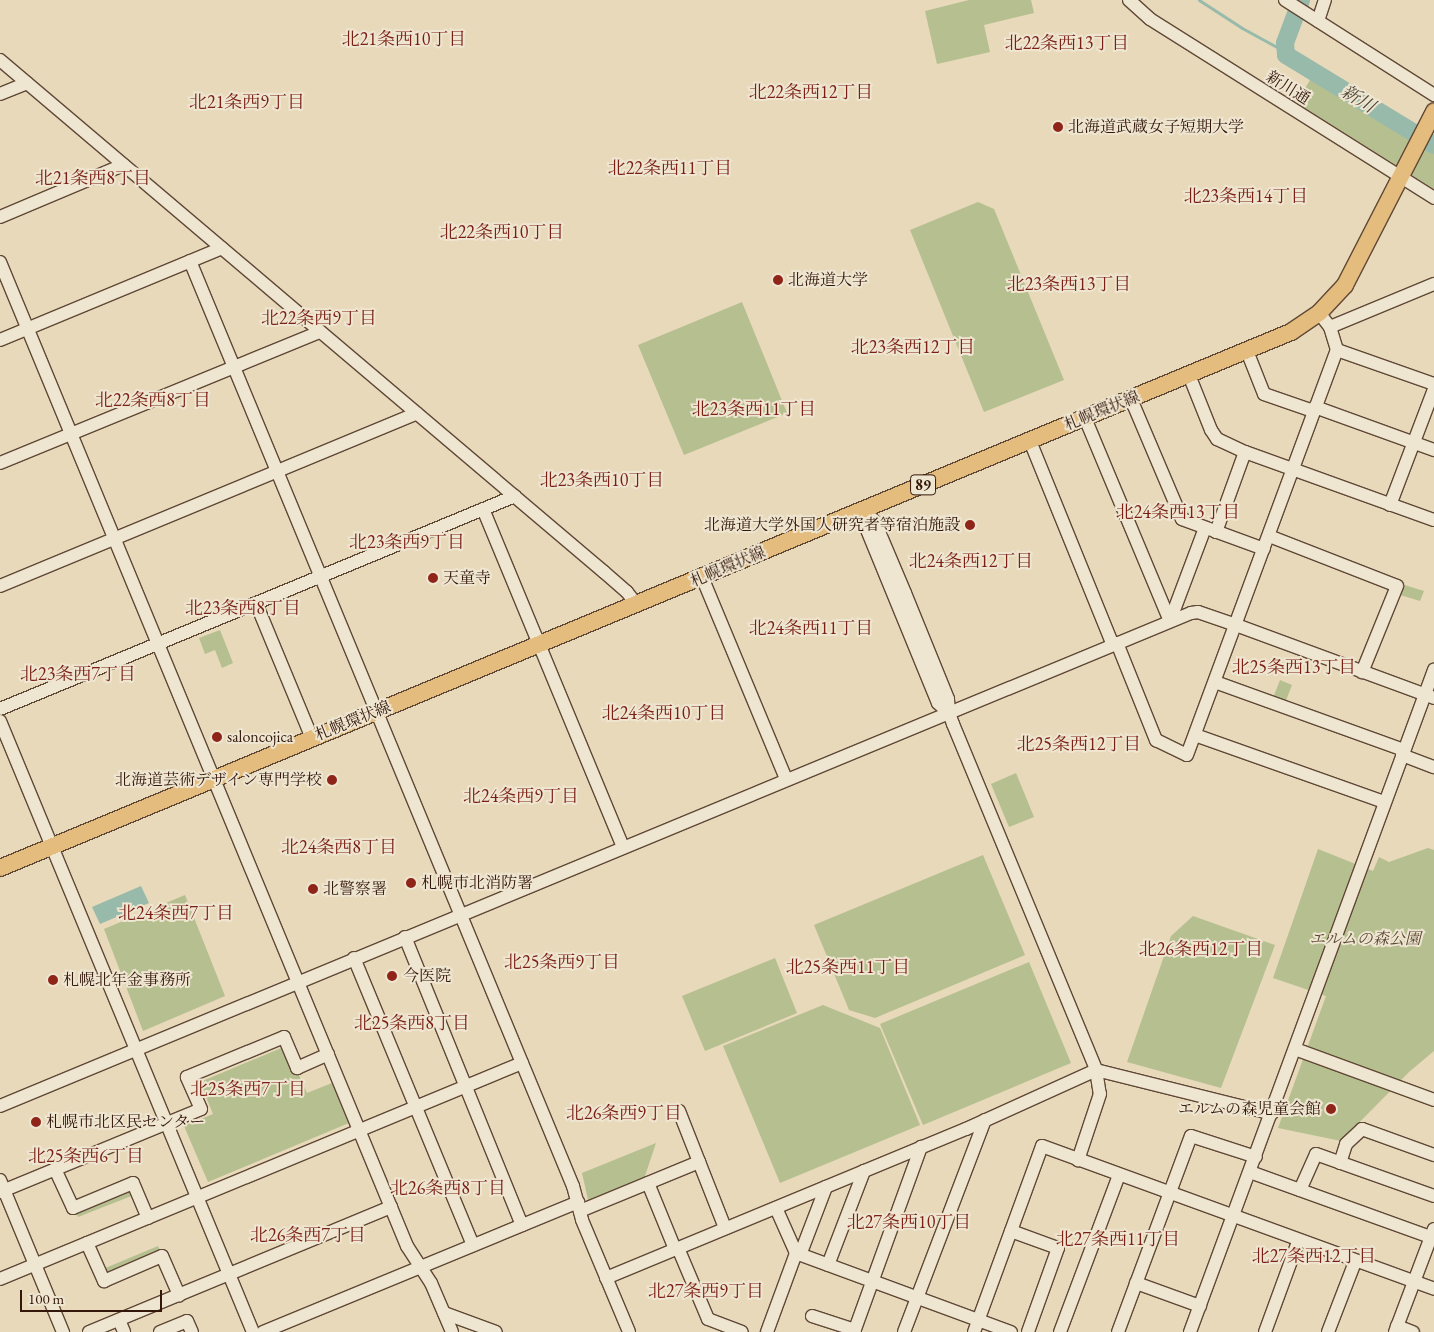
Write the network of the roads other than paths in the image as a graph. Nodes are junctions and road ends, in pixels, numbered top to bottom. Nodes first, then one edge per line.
1 (1129, 0) edge
2 (1325, 0) edge
3 (1286, 1) edge
4 (1316, 19) junction
5 (0, 60) edge
6 (26, 83) junction
7 (0, 94) edge
8 (1434, 96) edge
9 (1434, 112) edge
10 (124, 165) junction
11 (1400, 178) junction
12 (1434, 198) edge
13 (0, 217) edge
14 (222, 248) junction
15 (190, 261) junction
16 (0, 262) edge
17 (1434, 284) edge
18 (1319, 313) junction
19 (1330, 327) junction
20 (28, 328) junction
21 (320, 332) junction
22 (0, 340) edge
23 (1337, 350) junction
24 (1247, 351) junction
25 (233, 366) junction
26 (1189, 375) junction
27 (1434, 384) edge
28 (1434, 389) edge
29 (1131, 399) junction
30 (1314, 409) junction
31 (417, 413) junction
32 (1085, 418) junction
33 (71, 433) junction
34 (1030, 441) junction
35 (1413, 443) junction
36 (1434, 450) edge
37 (1245, 452) junction
38 (0, 463) edge
39 (1294, 469) junction
40 (277, 471) junction
41 (515, 496) junction
42 (1390, 505) junction
43 (483, 509) junction
44 (864, 509) junction
45 (1434, 520) edge
46 (1211, 530) junction
47 (1269, 536) junction
48 (115, 538) junction
49 (1264, 549) junction
50 (321, 576) junction
51 (702, 577) junction
52 (0, 586) edge
53 (256, 603) junction
54 (636, 604) junction
55 (1170, 621) junction
56 (1236, 625) junction
57 (158, 643) junction
58 (539, 644) junction
59 (1115, 644) junction
60 (1434, 670) edge
61 (1362, 672) junction
62 (1215, 682) junction
63 (1429, 696) edge
64 (0, 709) edge
65 (377, 711) junction
66 (949, 712) junction
67 (0, 722) edge
68 (1195, 735) junction
69 (312, 738) junction
70 (1403, 753) junction
71 (1434, 767) edge
72 (214, 779) junction
73 (786, 779) junction
74 (1384, 802) junction
75 (52, 846) junction
76 (623, 847) junction
77 (0, 868) edge
78 (461, 914) junction
79 (405, 937) junction
80 (354, 958) junction
81 (298, 982) junction
82 (136, 1049) junction
83 (1295, 1049) junction
84 (328, 1054) junction
85 (522, 1063) junction
86 (1096, 1070) junction
87 (466, 1086) junction
88 (1434, 1100) edge
89 (0, 1106) edge
90 (416, 1107) junction
91 (679, 1111) dead end
92 (1272, 1114) junction
93 (985, 1120) junction
94 (167, 1123) junction
95 (360, 1130) junction
96 (921, 1147) junction
97 (1434, 1155) edge
98 (1256, 1157) junction
99 (1078, 1160) junction
100 (699, 1162) junction
101 (1340, 1163) junction
102 (56, 1169) junction
103 (864, 1171) junction
104 (1250, 1172) junction
105 (1119, 1175) junction
106 (648, 1183) junction
107 (826, 1187) junction
108 (1, 1188) edge
109 (1300, 1190) junction
110 (1170, 1194) junction
111 (1434, 1196) edge
112 (198, 1198) junction
113 (579, 1206) junction
114 (391, 1207) junction
115 (776, 1208) junction
116 (1233, 1217) junction
117 (148, 1218) junction
118 (522, 1224) junction
119 (725, 1228) junction
120 (1011, 1230) junction
121 (1432, 1233) edge
122 (1298, 1242) junction
123 (87, 1243) junction
124 (473, 1245) junction
125 (676, 1248) junction
126 (798, 1254) junction
127 (1355, 1262) junction
128 (35, 1265) junction
129 (828, 1265) junction
130 (420, 1267) junction
131 (229, 1274) junction
132 (606, 1278) junction
133 (0, 1279) edge
134 (871, 1281) junction
135 (1414, 1282) junction
136 (1136, 1283) junction
137 (1434, 1289) edge
138 (179, 1295) junction
139 (917, 1298) junction
140 (1200, 1306) junction
141 (444, 1313) junction
142 (812, 1316) dead end
143 (121, 1326) edge
144 (976, 1326) edge
145 (1396, 1329) edge
146 (854, 1331) edge
147 (63, 1332) edge
148 (89, 1332) edge
149 (160, 1332) edge
150 (192, 1332) edge
151 (253, 1332) edge
152 (263, 1332) edge
153 (451, 1332) edge
154 (496, 1332) edge
155 (629, 1332) edge
156 (742, 1332) edge
157 (767, 1332) edge
158 (904, 1332) edge
159 (1011, 1332) edge
160 (1028, 1332) edge
161 (1060, 1332) edge
162 (1118, 1332) edge
163 (1190, 1332) edge
164 (1265, 1332) edge
165 (1328, 1332) edge
166 (1413, 1332) edge

1 - 11 street, 新川通
2 - 4 street
3 - 4 street
4 - 8 street
5 - 6 street
6 - 7 street
6 - 10 street
9 - 11 main road, 札幌環状線 / 89
10 - 13 street
10 - 14 street
11 - 12 street, 新川通
11 - 18 main road, 札幌環状線 / 89
14 - 15 street
14 - 21 street
15 - 20 street
15 - 25 street
16 - 20 street
17 - 19 street
18 - 19 street
18 - 24 main road, 札幌環状線 / 89
19 - 23 street
20 - 22 street
20 - 33 street
21 - 25 street
21 - 31 street
23 - 27 street
23 - 30 street
24 - 26 main road, 札幌環状線 / 89
24 - 30 street
25 - 33 street
25 - 40 street
26 - 29 main road, 札幌環状線 / 89
26 - 37 street
28 - 35 street
29 - 32 main road, 札幌環状線 / 89
29 - 46 street
30 - 35 street
30 - 39 street
31 - 40 street
31 - 41 street
32 - 34 main road, 札幌環状線 / 89
32 - 55 street
33 - 38 street
33 - 48 street
34 - 44 main road, 札幌環状線 / 89
34 - 59 street
35 - 36 street
35 - 42 street
37 - 39 street
37 - 46 street
39 - 42 street
39 - 47 street
40 - 48 street
40 - 50 street
41 - 43 street
41 - 54 street
42 - 45 street
43 - 50 street
43 - 58 street
44 - 51 main road, 札幌環状線 / 89
44 - 66 street
46 - 49 street
46 - 55 street
47 - 49 street
47 - 61 street
48 - 52 street
48 - 57 street
49 - 56 street
50 - 53 street
50 - 65 street
51 - 54 main road, 札幌環状線 / 89
51 - 73 street
53 - 57 street
53 - 69 street
54 - 58 main road, 札幌環状線 / 89
55 - 56 street
55 - 59 street
56 - 61 street
56 - 62 street
57 - 64 street
57 - 72 street
58 - 65 main road, 札幌環状線 / 89
58 - 76 street
59 - 66 street
59 - 68 street
60 - 63 street
61 - 63 street
62 - 68 street
62 - 70 street
63 - 70 street
65 - 69 main road, 札幌環状線 / 89
65 - 78 street
66 - 73 street
66 - 86 street
67 - 75 street
68 - 74 street
69 - 72 main road, 札幌環状線 / 89
70 - 71 street
70 - 74 street
72 - 75 main road, 札幌環状線 / 89
72 - 81 street
73 - 76 street
74 - 83 street
75 - 77 main road, 札幌環状線 / 89
75 - 82 street
76 - 78 street
78 - 79 street
78 - 85 street
79 - 80 street
79 - 87 street
80 - 81 street
80 - 90 street
81 - 82 street
81 - 84 street
82 - 89 street
82 - 94 street
83 - 88 street
83 - 92 street
84 - 94 street
84 - 95 street
85 - 87 street
85 - 113 street
86 - 92 street
86 - 93 street
86 - 99 street
87 - 90 street
87 - 118 street
90 - 95 street
90 - 124 street
91 - 100 street
92 - 98 street
93 - 96 street
93 - 139 street
94 - 102 street
94 - 112 street
95 - 112 street
95 - 114 street
96 - 103 street
96 - 134 street
97 - 101 street
98 - 104 street
98 - 110 street
99 - 105 street
99 - 120 street
100 - 106 street
100 - 119 street
101 - 109 street
101 - 111 street
102 - 108 street
102 - 117 street
103 - 107 street
103 - 129 street
104 - 109 street
104 - 116 street
105 - 110 street
105 - 161 street
106 - 113 street
106 - 125 street
107 - 115 street
107 - 126 street
108 - 128 street
109 - 121 street
110 - 116 street
110 - 136 street
112 - 117 street
112 - 131 street
113 - 118 street
113 - 132 street
114 - 130 street
114 - 131 street
115 - 119 street
115 - 126 street
116 - 122 street
116 - 140 street
117 - 123 street
118 - 124 street
119 - 125 street
120 - 144 street
120 - 160 street
121 - 135 street
122 - 127 street
122 - 164 street
123 - 128 street
123 - 138 street
124 - 130 street
125 - 132 street
125 - 156 street
126 - 129 street
126 - 157 street
127 - 135 street
127 - 165 street
128 - 133 street
128 - 147 street
129 - 134 street
130 - 141 street
130 - 152 street
131 - 138 street
131 - 151 street
132 - 155 street
134 - 139 street
134 - 146 street
135 - 137 street
135 - 145 street
136 - 140 street
136 - 162 street
138 - 143 street
139 - 144 street
139 - 158 street
140 - 163 street
141 - 153 street
141 - 154 street
142 - 146 street
143 - 148 street
144 - 159 street
145 - 166 street
149 - 150 street

